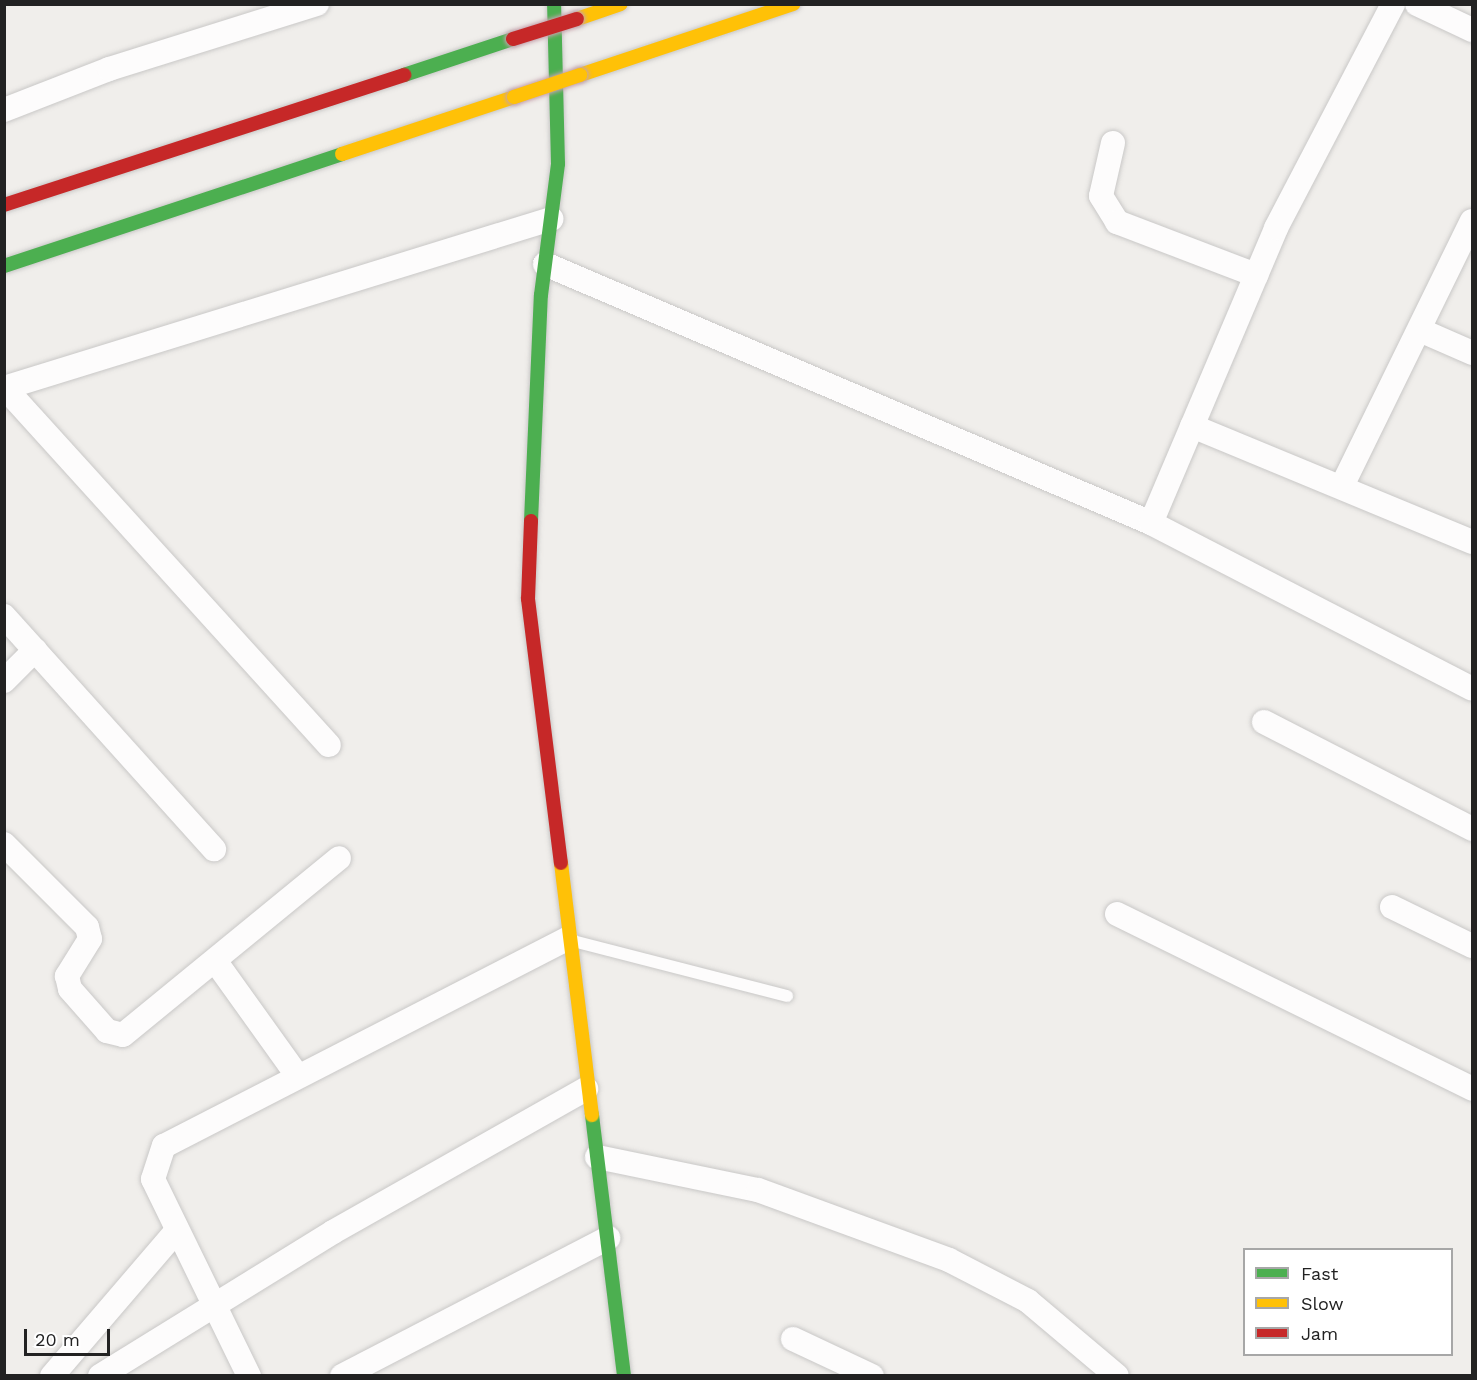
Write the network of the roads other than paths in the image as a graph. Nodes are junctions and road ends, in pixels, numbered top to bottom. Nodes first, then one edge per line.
1 (317, 4) edge
2 (554, 4) edge
3 (621, 4) edge
4 (793, 4) edge
5 (1393, 4) edge
6 (1417, 4) edge
7 (1473, 30) edge
8 (4, 110) edge
9 (1113, 143) dead end
10 (4, 205) edge
11 (551, 219) junction
12 (1473, 221) edge
13 (545, 264) junction
14 (4, 266) edge
15 (1256, 275) junction
16 (1422, 330) junction
17 (1473, 353) edge
18 (5, 388) edge
19 (1192, 426) junction
20 (1342, 486) junction
21 (1150, 523) junction
22 (1473, 542) edge
23 (4, 616) edge
24 (35, 650) junction
25 (4, 681) edge
26 (1473, 689) edge
27 (1264, 722) dead end
28 (329, 745) dead end
29 (1473, 829) edge
30 (4, 844) edge
31 (214, 849) dead end
32 (339, 858) dead end
33 (1392, 908) dead end
34 (1117, 914) dead end
35 (566, 939) junction
36 (1472, 943) edge
37 (216, 962) junction
38 (787, 996) dead end
39 (297, 1075) junction
40 (586, 1089) junction
41 (1473, 1089) edge
42 (597, 1157) junction
43 (177, 1230) junction
44 (608, 1239) junction
45 (217, 1306) junction
46 (793, 1338) dead end
47 (52, 1376) edge
48 (100, 1376) edge
49 (249, 1376) edge
50 (342, 1376) edge
51 (624, 1376) edge
52 (872, 1376) edge
53 (1117, 1376) edge

1 - 8 street
2 - 11 main road
3 - 10 main road, bridge
4 - 14 main road, bridge
5 - 15 street
6 - 7 street
9 - 15 street
11 - 13 main road
11 - 18 street
12 - 16 street
13 - 21 street
13 - 35 main road
15 - 19 street
16 - 17 street
16 - 20 street
18 - 28 street
19 - 20 street
19 - 21 street
20 - 22 street
21 - 26 street
23 - 24 street
24 - 25 street
24 - 31 street
27 - 29 street
30 - 37 street
32 - 37 street
33 - 36 street
34 - 41 street
35 - 38 lane
35 - 39 street
35 - 40 main road
37 - 39 street
39 - 43 street
40 - 42 main road
40 - 45 street
42 - 44 main road
42 - 53 street
43 - 45 street
43 - 47 street
44 - 50 street
44 - 51 main road
45 - 48 street
45 - 49 street
46 - 52 street

